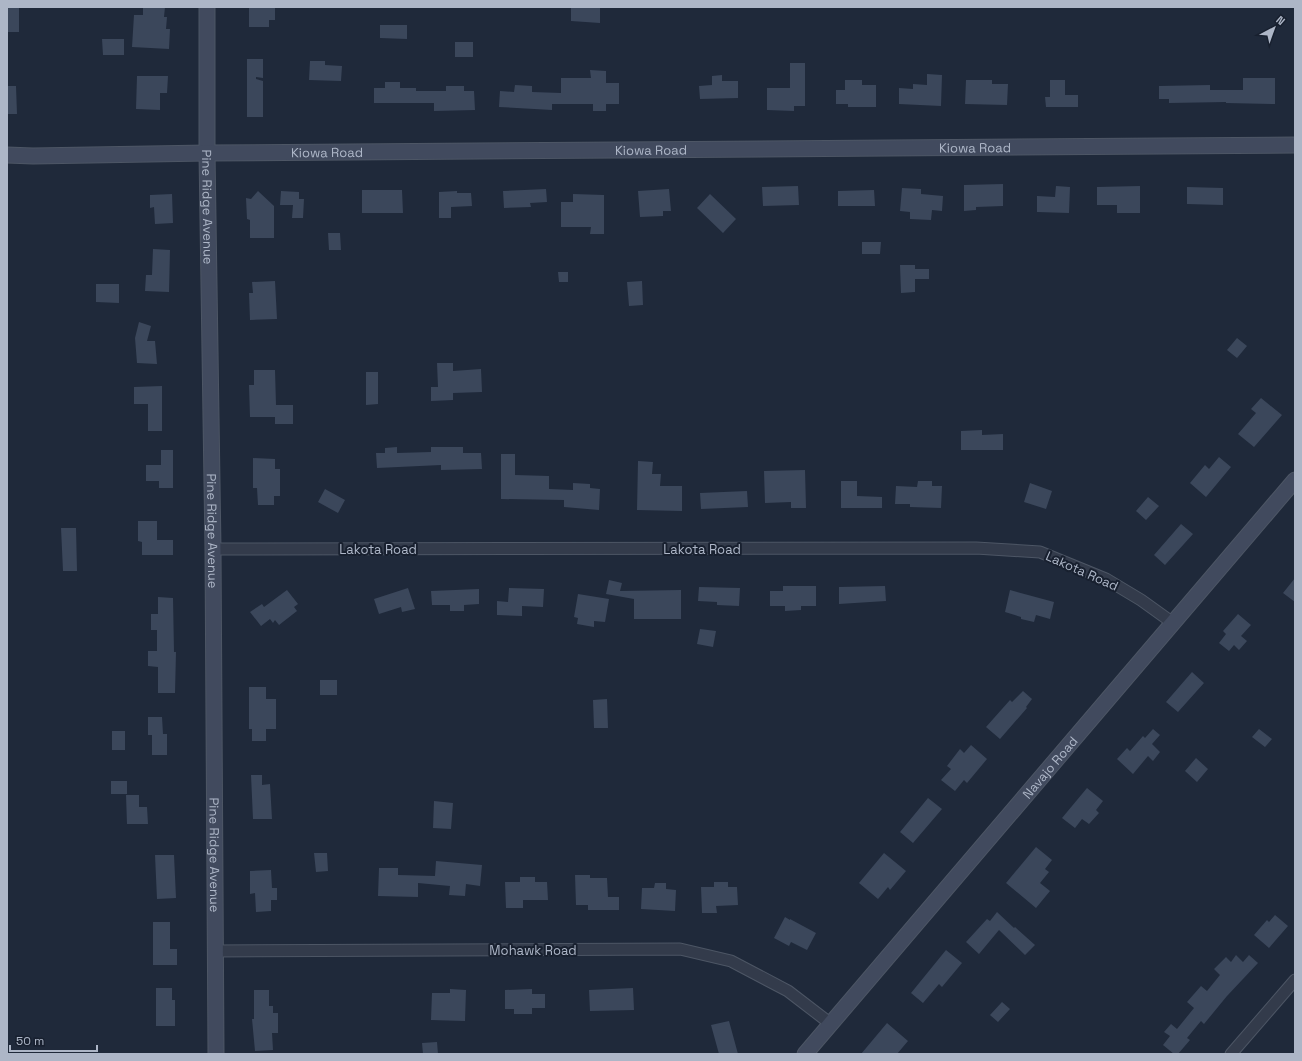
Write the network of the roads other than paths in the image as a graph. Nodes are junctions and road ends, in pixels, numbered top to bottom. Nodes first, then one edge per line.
1 (206, 7) edge
2 (1295, 145) edge
3 (207, 153) junction
4 (7, 155) edge
5 (1295, 480) edge
6 (213, 549) junction
7 (1173, 623) junction
8 (214, 951) junction
9 (1295, 980) edge
10 (830, 1024) junction
11 (216, 1054) edge
12 (805, 1054) edge
13 (1231, 1054) edge

1 - 3 street, Pine Ridge Avenue
2 - 3 street, Kiowa Road
3 - 4 street, Kiowa Road
3 - 6 street, Pine Ridge Avenue
5 - 7 street, Navajo Road
6 - 7 street, Lakota Road
6 - 8 street, Pine Ridge Avenue
7 - 10 street, Navajo Road
8 - 10 street, Mohawk Road
8 - 11 street, Pine Ridge Avenue
9 - 13 street
10 - 12 street, Navajo Road

